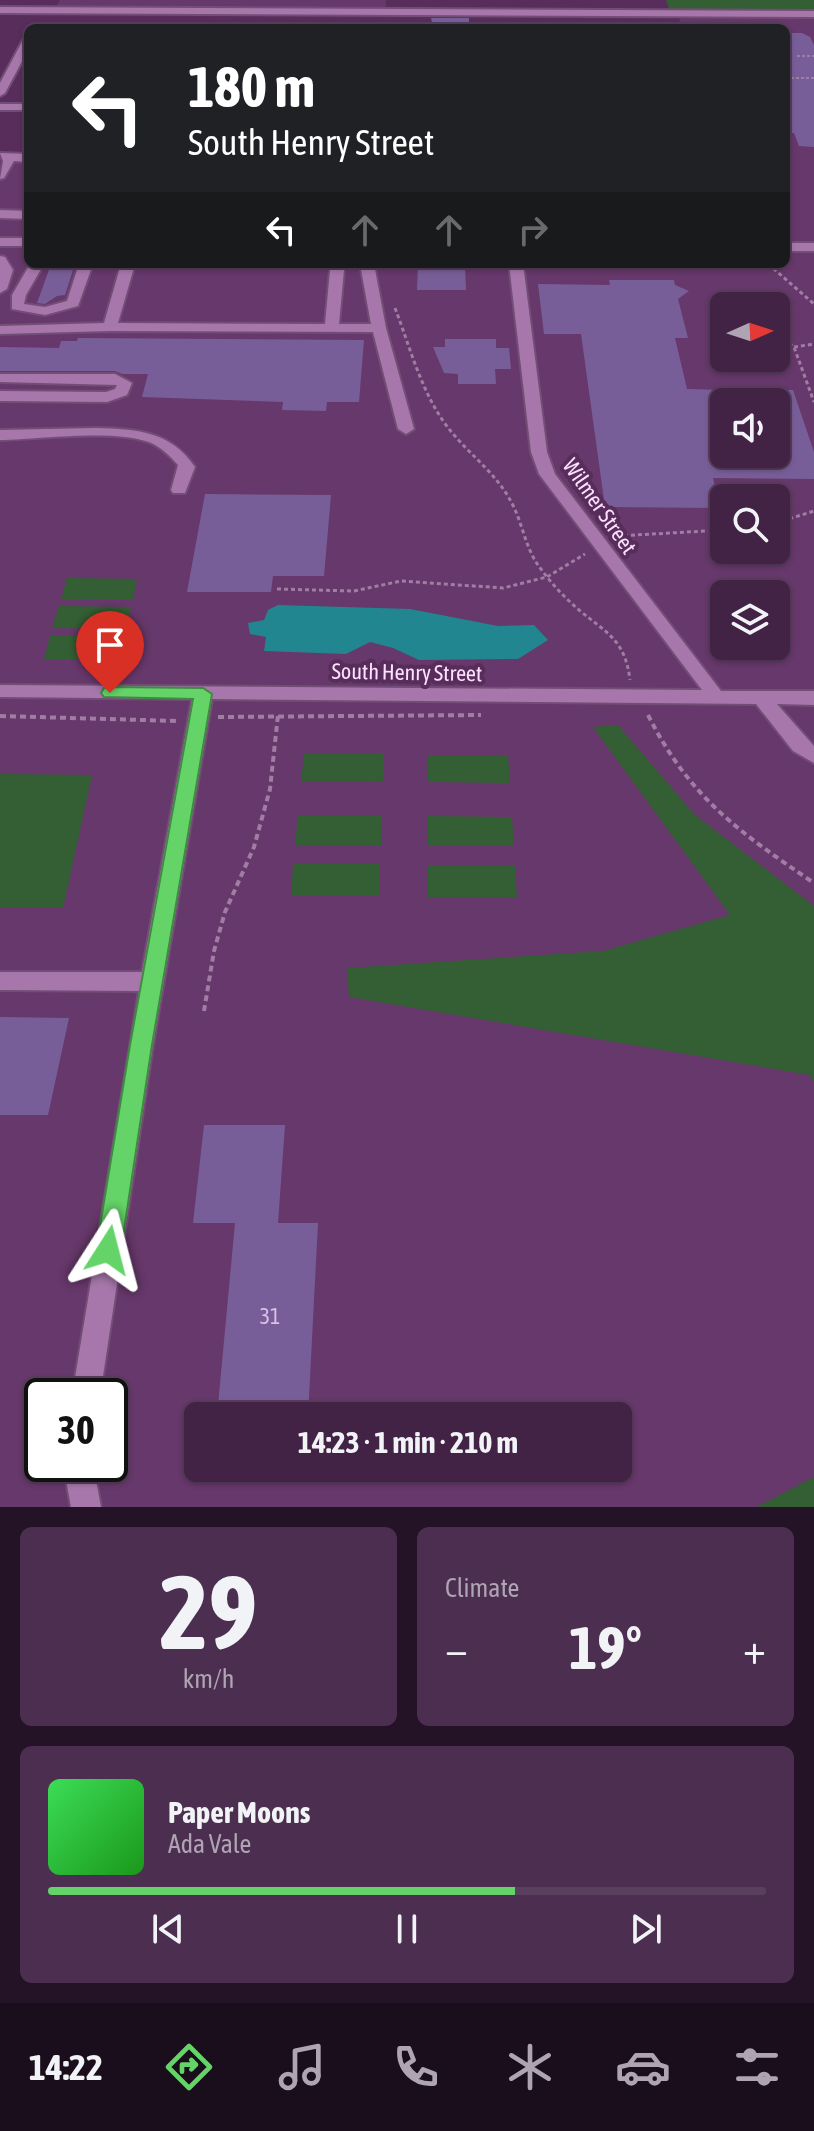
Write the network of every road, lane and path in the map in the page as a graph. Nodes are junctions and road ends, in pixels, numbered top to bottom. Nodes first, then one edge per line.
1 (179, 0) edge
2 (345, 0) edge
3 (410, 0) edge
4 (543, 0) edge
5 (656, 0) edge
6 (209, 6) edge
7 (277, 8) edge
8 (0, 10) edge
9 (44, 10) edge
10 (343, 12) junction
11 (382, 12) junction
12 (410, 12) junction
13 (544, 12) junction
14 (560, 13) junction
15 (660, 13) junction
16 (783, 14) junction
17 (814, 14) edge
18 (172, 16) junction
19 (281, 23) dead end
20 (383, 24) edge
21 (409, 24) edge
22 (561, 24) edge
23 (664, 24) edge
24 (814, 26) edge
25 (24, 56) edge
26 (797, 56) dead end
27 (814, 56) edge
28 (790, 78) edge
29 (814, 78) edge
30 (0, 93) edge
31 (0, 107) edge
32 (24, 107) edge
33 (24, 159) edge
34 (3, 164) edge
35 (0, 214) edge
36 (24, 215) edge
37 (24, 242) edge
38 (1, 244) edge
39 (790, 247) edge
40 (814, 247) edge
41 (0, 260) edge
42 (35, 268) edge
43 (85, 268) edge
44 (127, 268) edge
45 (338, 268) edge
46 (367, 268) edge
47 (516, 268) edge
48 (771, 268) edge
49 (0, 289) edge
50 (394, 304) dead end
51 (814, 304) edge
52 (110, 327) junction
53 (332, 328) junction
54 (379, 328) junction
55 (0, 330) edge
56 (790, 344) edge
57 (814, 344) edge
58 (794, 347) junction
59 (0, 378) edge
60 (0, 396) edge
61 (814, 402) edge
62 (406, 429) dead end
63 (0, 435) edge
64 (179, 490) dead end
65 (814, 511) edge
66 (790, 519) edge
67 (710, 530) edge
68 (600, 546) junction
69 (547, 577) junction
70 (277, 589) dead end
71 (641, 680) dead end
72 (0, 691) edge
73 (203, 694) junction
74 (715, 696) junction
75 (674, 697) junction
76 (761, 697) junction
77 (814, 698) edge
78 (278, 715) junction
79 (494, 715) dead end
80 (0, 716) edge
81 (198, 721) junction
82 (814, 756) edge
83 (814, 883) edge
84 (0, 981) edge
85 (152, 982) junction
86 (204, 1011) dead end
87 (89, 1378) edge
88 (81, 1482) edge
89 (86, 1507) edge

1 - 18 street
2 - 10 street
3 - 12 street
4 - 13 street
5 - 15 street
6 - 7 street
6 - 18 street
7 - 10 street
7 - 19 street
8 - 9 street
9 - 18 street
10 - 11 street
11 - 12 street
11 - 20 street
12 - 13 street
12 - 21 street
13 - 14 street
14 - 15 street
14 - 22 street
15 - 16 street
15 - 23 street
16 - 17 street
16 - 24 street
25 - 30 street
26 - 27 path
28 - 29 path
31 - 32 street
33 - 34 street
35 - 36 street
37 - 38 street
39 - 40 street
41 - 49 street
42 - 43 street
44 - 52 street
45 - 53 street
46 - 54 street
47 - 68 street, Wilmer Street
48 - 51 path
50 - 69 path
52 - 53 street
52 - 55 street
53 - 54 street
54 - 62 street
56 - 58 path
57 - 58 path
58 - 61 path
59 - 60 street
63 - 64 street
65 - 66 path
67 - 68 path
68 - 69 path
68 - 74 street, Wilmer Street
69 - 70 path
69 - 71 path
72 - 73 street, South Henry Street
73 - 75 street, South Henry Street
73 - 81 street
74 - 75 street, South Henry Street
74 - 76 street, South Henry Street
75 - 83 path
76 - 77 street, South Henry Street
76 - 82 street
78 - 79 path
78 - 81 path
78 - 86 path
80 - 81 path
81 - 85 street
84 - 85 street
85 - 87 street
88 - 89 street

